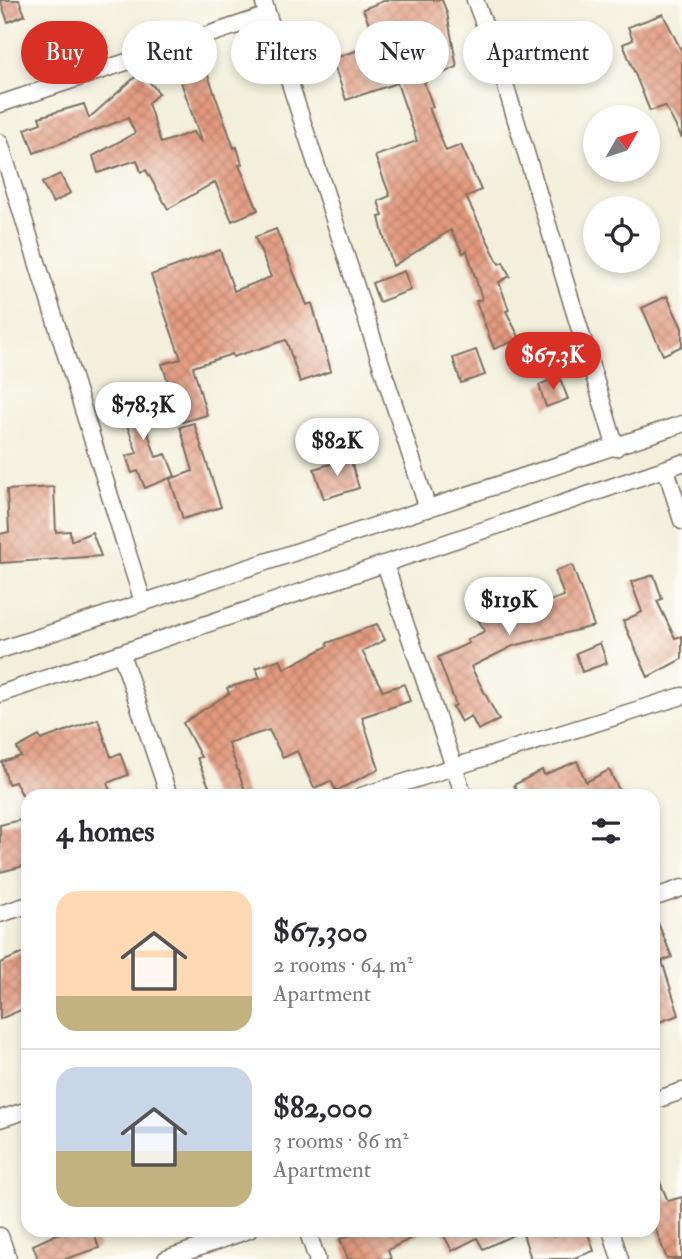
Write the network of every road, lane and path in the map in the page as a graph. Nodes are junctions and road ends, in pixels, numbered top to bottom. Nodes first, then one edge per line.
1 (475, 0) edge
2 (265, 8) edge
3 (0, 104) edge
4 (0, 143) edge
5 (682, 424) edge
6 (615, 448) junction
7 (682, 463) edge
8 (666, 468) junction
9 (428, 509) junction
10 (682, 521) edge
11 (385, 564) junction
12 (143, 602) junction
13 (0, 650) edge
14 (121, 653) junction
15 (0, 694) edge
16 (682, 696) edge
17 (454, 766) junction
18 (167, 789) edge
19 (383, 789) edge
20 (462, 789) edge
21 (682, 888) edge
22 (660, 896) edge
23 (21, 907) edge
24 (0, 914) edge
25 (682, 1091) edge
26 (660, 1099) edge
27 (21, 1112) edge
28 (0, 1119) edge
29 (0, 1236) edge
30 (229, 1237) edge
31 (309, 1237) edge
32 (613, 1237) edge
33 (8, 1259) edge
34 (166, 1259) edge
35 (317, 1259) edge
36 (620, 1259) edge

1 - 6 street
2 - 3 street
2 - 9 street
4 - 12 street
5 - 6 street
6 - 9 street
7 - 8 street
8 - 10 street
8 - 11 street
9 - 12 street
11 - 14 street
11 - 17 street
12 - 13 street
14 - 15 street
14 - 18 street
16 - 17 street
17 - 19 street
17 - 20 street
21 - 22 street
23 - 24 street
25 - 26 street
27 - 28 street
29 - 33 street
30 - 34 street
31 - 35 street
32 - 36 street

